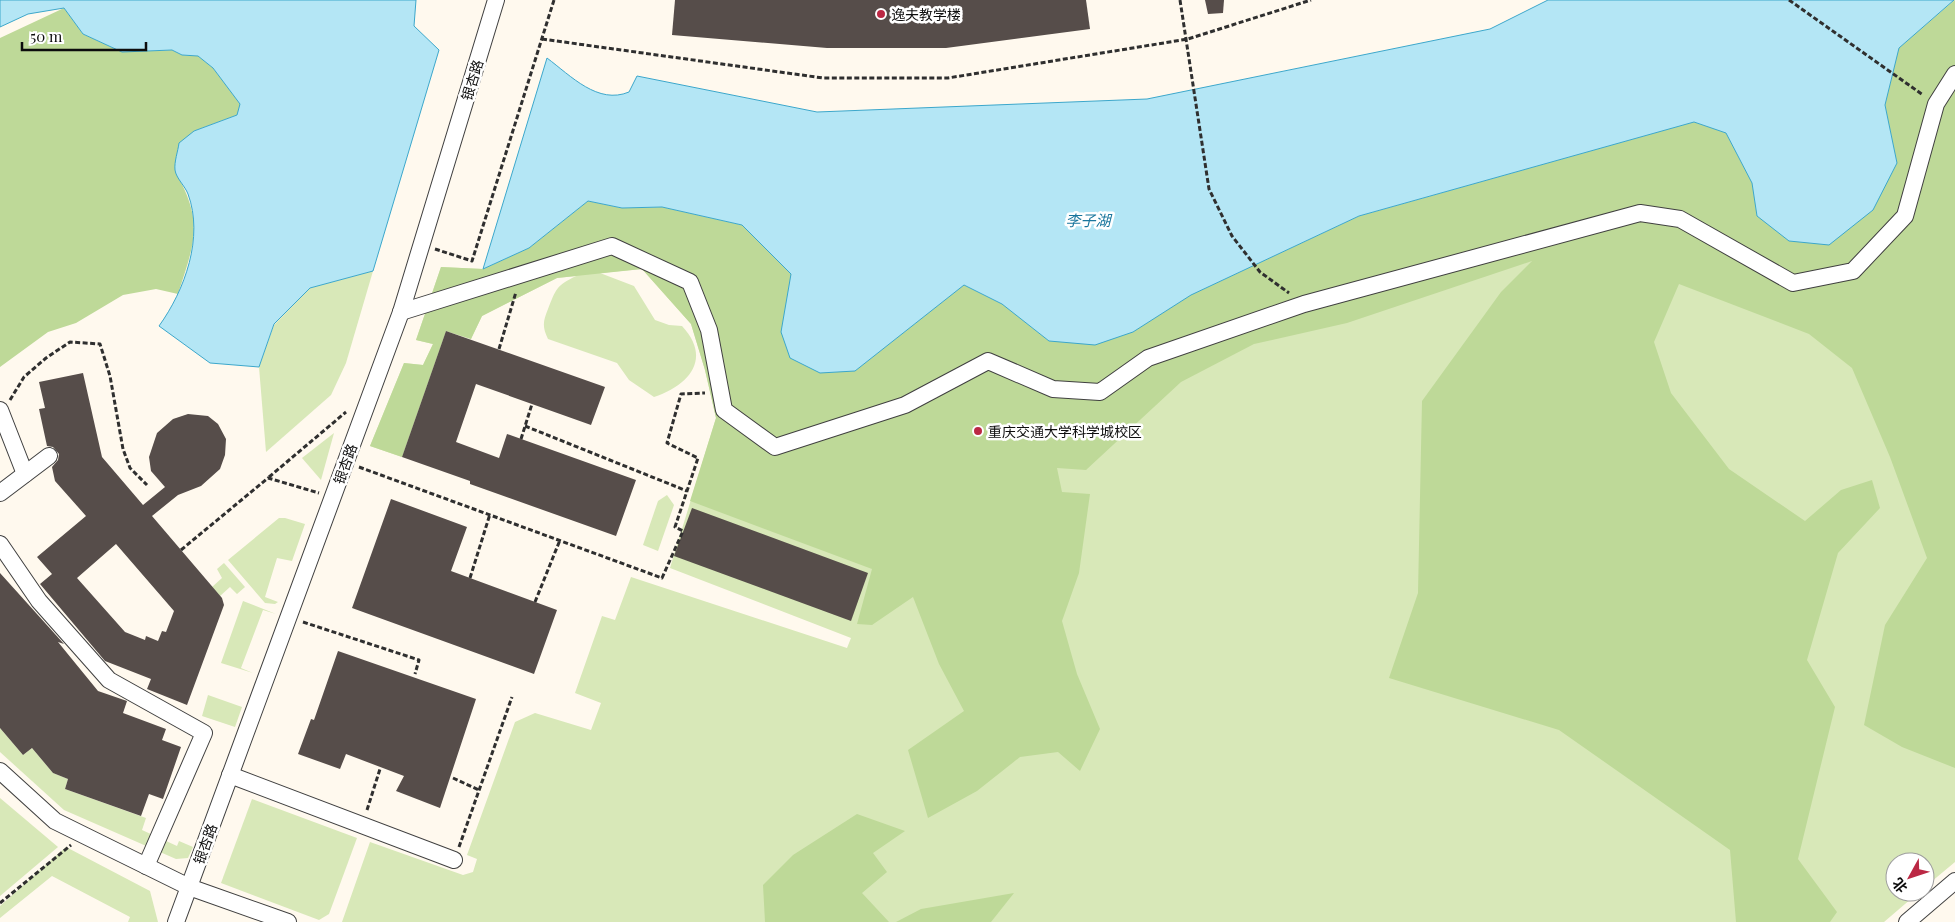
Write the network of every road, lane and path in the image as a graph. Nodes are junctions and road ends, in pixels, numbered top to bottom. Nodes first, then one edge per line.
1 (496, 0) edge
2 (554, 0) edge
3 (1180, 0) edge
4 (1310, 0) edge
5 (1789, 0) edge
6 (542, 39) junction
7 (1188, 39) junction
8 (1955, 74) edge
9 (1936, 104) junction
10 (423, 245) junction
11 (522, 274) junction
12 (1304, 304) junction
13 (401, 312) junction
14 (499, 349) dead end
15 (721, 392) junction
16 (532, 404) dead end
17 (350, 410) dead end
18 (1, 412) edge
19 (525, 426) junction
20 (521, 439) dead end
21 (49, 456) dead end
22 (346, 462) junction
23 (25, 474) junction
24 (268, 478) junction
25 (147, 485) dead end
26 (687, 491) junction
27 (0, 493) edge
28 (333, 497) junction
29 (490, 514) junction
30 (560, 540) junction
31 (0, 544) edge
32 (181, 550) dead end
33 (470, 578) dead end
34 (535, 602) dead end
35 (289, 617) junction
36 (415, 674) dead end
37 (512, 698) dead end
38 (380, 769) dead end
39 (0, 771) edge
40 (230, 775) junction
41 (452, 778) dead end
42 (479, 790) junction
43 (362, 824) junction
44 (84, 835) junction
45 (454, 860) joint
46 (146, 866) junction
47 (1955, 881) edge
48 (189, 887) junction
49 (0, 903) edge
50 (176, 922) edge
51 (288, 922) edge
52 (1907, 922) edge

1 - 10 street, 银杏路
2 - 6 path
3 - 7 path
4 - 7 path
5 - 9 path
6 - 7 path
6 - 10 path
7 - 12 path
8 - 9 street
9 - 12 street
10 - 13 street, 银杏路
11 - 13 street
11 - 14 path
11 - 15 street
12 - 15 street
13 - 22 street, 银杏路
15 - 26 path
16 - 19 path
17 - 24 path
18 - 23 street
18 - 25 path
19 - 20 path
19 - 26 path
21 - 23 street
22 - 28 street, 银杏路
22 - 29 path
23 - 27 street
24 - 28 path
24 - 32 path
26 - 30 path
28 - 35 street, 银杏路
29 - 30 path
29 - 33 path
30 - 34 path
31 - 46 street
35 - 36 path
35 - 40 street, 银杏路
37 - 42 path
38 - 43 path
39 - 44 street
40 - 43 street
40 - 48 street, 银杏路
41 - 42 path
42 - 45 path
43 - 45 street
44 - 46 street
44 - 49 path
46 - 48 street
47 - 52 street
48 - 50 street, 银杏路
48 - 51 street

